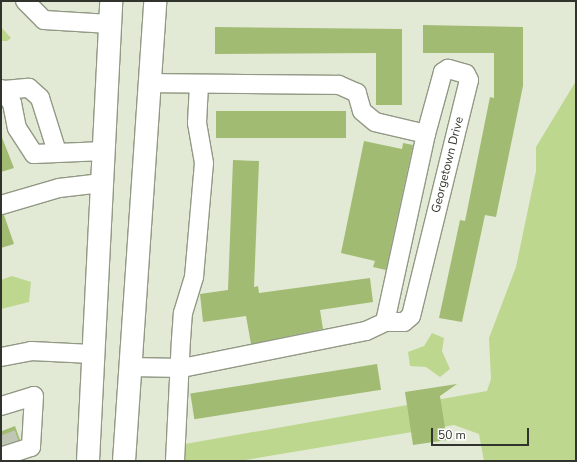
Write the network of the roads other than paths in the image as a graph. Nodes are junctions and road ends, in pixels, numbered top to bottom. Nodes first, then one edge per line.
1 (25, 1) edge
2 (111, 1) edge
3 (155, 1) edge
4 (110, 24) junction
5 (151, 83) junction
6 (199, 85) junction
7 (3, 90) edge
8 (426, 134) junction
9 (104, 151) junction
10 (57, 152) junction
11 (102, 183) junction
12 (1, 205) edge
13 (385, 322) junction
14 (92, 354) junction
15 (1, 357) edge
16 (130, 367) junction
17 (182, 368) junction
18 (1, 406) edge
19 (1, 457) edge
20 (88, 461) edge
21 (124, 461) edge
22 (175, 461) edge

1 - 4 street
2 - 4 main road
3 - 5 main road
4 - 9 main road
5 - 6 street
5 - 16 main road
6 - 8 street
6 - 17 street
7 - 10 street
7 - 10 street
8 - 13 street, Georgetown Drive
8 - 13 street, Georgetown Drive
9 - 10 street
9 - 11 main road
11 - 12 street
11 - 14 main road
13 - 17 street, Georgetown Drive
14 - 15 street
14 - 20 main road
16 - 17 street, Georgetown Drive
16 - 21 main road
17 - 22 street
18 - 19 street

